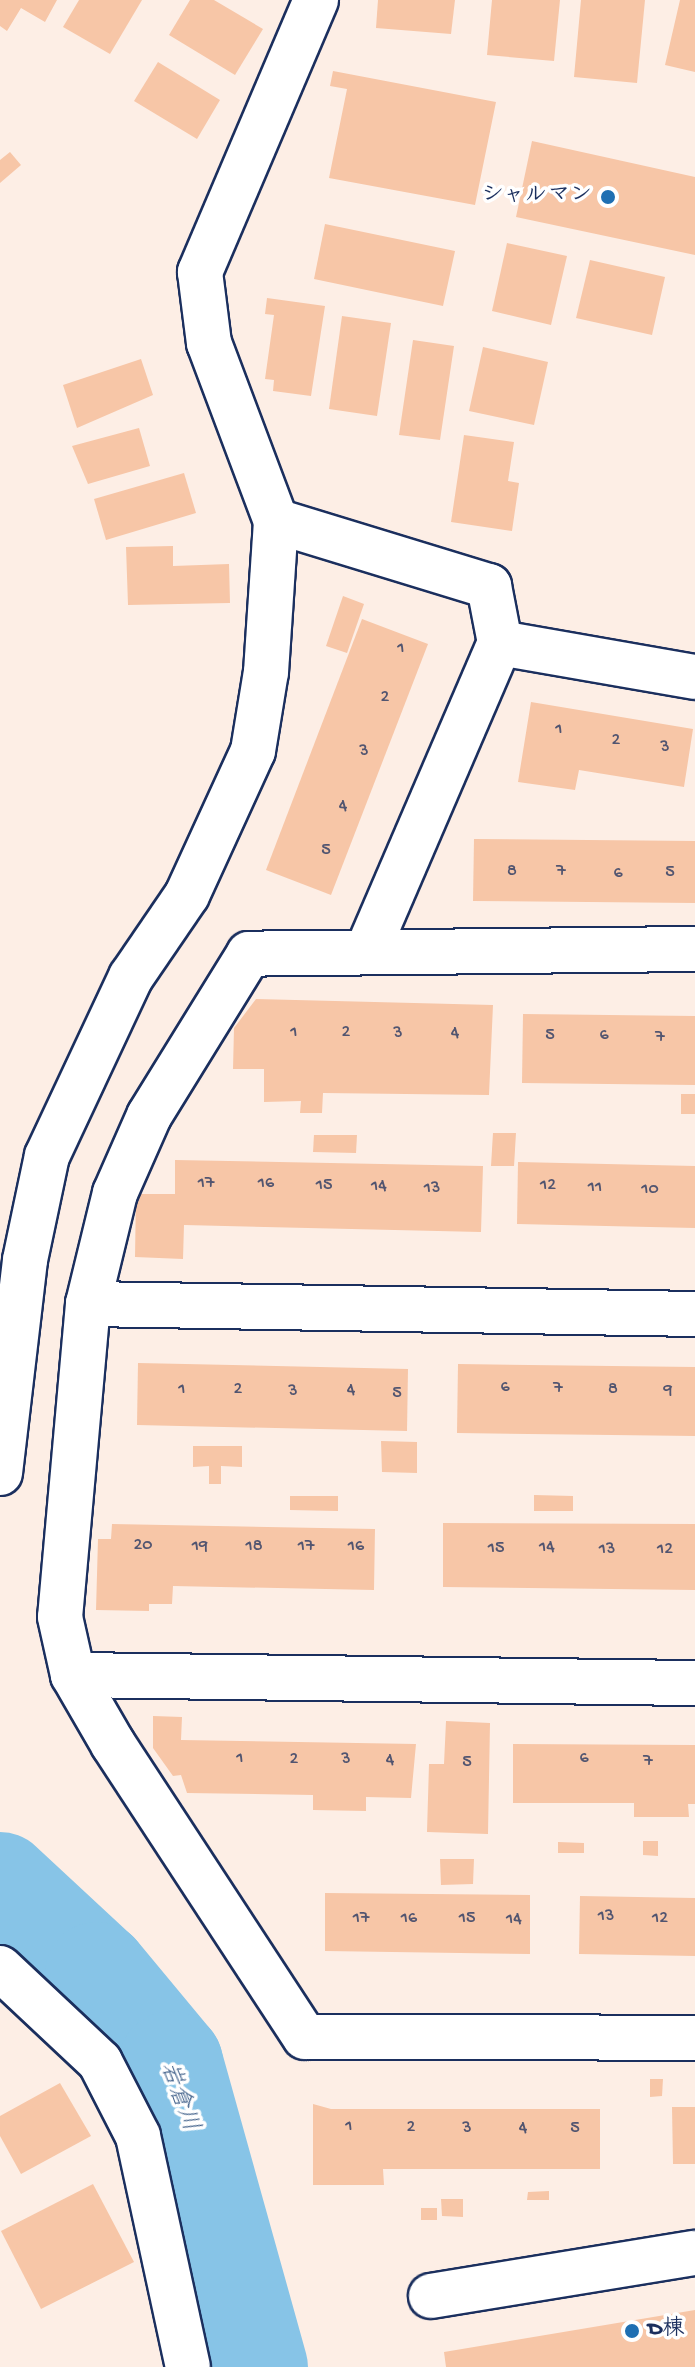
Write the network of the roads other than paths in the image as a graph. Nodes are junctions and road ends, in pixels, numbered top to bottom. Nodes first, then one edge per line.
1 (314, 1) edge
2 (276, 521) junction
3 (500, 643) junction
4 (695, 677) edge
5 (368, 949) junction
6 (695, 949) edge
7 (88, 1304) junction
8 (695, 1314) edge
9 (0, 1473) edge
10 (73, 1675) junction
11 (695, 1683) edge
12 (0, 1968) edge
13 (695, 2038) edge
14 (695, 2253) edge
15 (431, 2296) dead end
16 (188, 2367) edge

1 - 2 street
2 - 3 street
2 - 9 street
3 - 4 street
3 - 5 street
5 - 6 street
5 - 7 street
7 - 8 street
7 - 10 street
10 - 11 street
10 - 13 street
12 - 16 street
14 - 15 street

